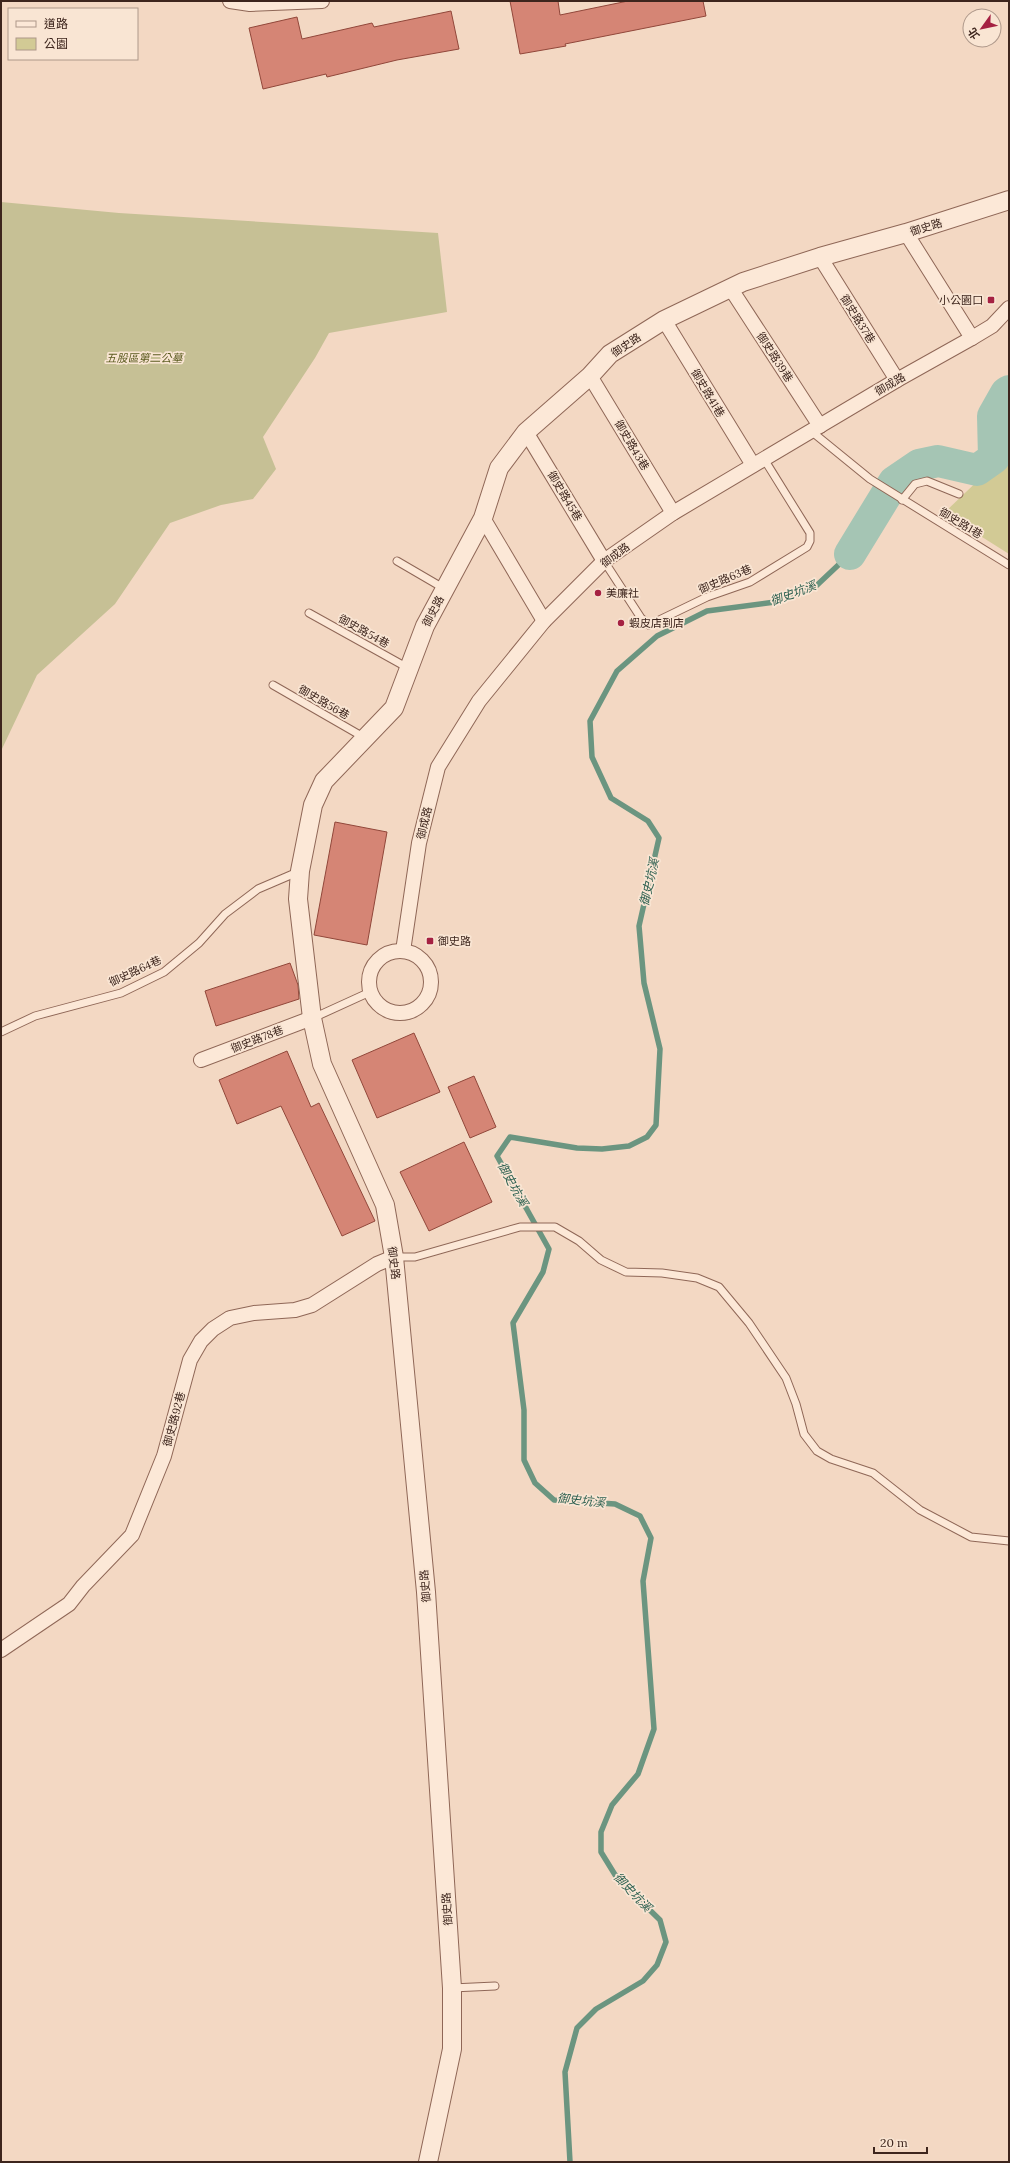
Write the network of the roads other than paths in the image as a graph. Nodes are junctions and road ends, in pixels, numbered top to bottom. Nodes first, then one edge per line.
1 (230, 1) edge
2 (322, 1) edge
3 (1009, 200) edge
4 (906, 233) junction
5 (820, 257) junction
6 (731, 289) junction
7 (1009, 308) edge
8 (664, 320) junction
9 (972, 338) junction
10 (590, 376) junction
11 (897, 380) junction
12 (815, 428) junction
13 (526, 432) junction
14 (758, 462) junction
15 (959, 494) dead end
16 (902, 500) junction
17 (673, 513) junction
18 (483, 518) junction
19 (397, 561) dead end
20 (604, 561) junction
21 (1009, 565) edge
22 (445, 588) junction
23 (309, 613) dead end
24 (544, 621) junction
25 (409, 668) junction
26 (273, 685) dead end
27 (365, 738) junction
28 (300, 871) junction
29 (403, 951) junction
30 (370, 992) junction
31 (312, 1018) junction
32 (1, 1032) edge
33 (201, 1060) dead end
34 (394, 1257) junction
35 (1009, 1541) edge
36 (1, 1650) edge
37 (495, 1986) dead end
38 (452, 1988) junction
39 (428, 2162) edge

1 - 2 street
3 - 4 street, 御史路
4 - 5 street, 御史路
4 - 9 street
5 - 6 street, 御史路
5 - 11 street, 御史路37巷
6 - 8 street, 御史路
6 - 12 street, 御史路39巷
7 - 9 street, 御成路
8 - 10 street, 御史路
8 - 14 street, 御史路41巷
9 - 11 street, 御成路
10 - 13 street, 御史路
10 - 17 street, 御史路43巷
11 - 12 street, 御成路
12 - 14 street, 御成路
12 - 16 lane, 御史路1巷
13 - 18 street, 御史路
13 - 20 street, 御史路45巷
14 - 17 street, 御成路
14 - 20 lane, 御史路63巷
15 - 16 lane
16 - 21 lane, 御史路1巷
17 - 20 street, 御成路
18 - 22 street, 御史路
18 - 24 street
19 - 22 lane
20 - 24 street, 御成路
22 - 25 street, 御史路
23 - 25 lane, 御史路54巷
24 - 29 street, 御成路
25 - 27 street, 御史路
26 - 27 lane, 御史路56巷
27 - 28 street, 御史路
28 - 31 street, 御史路
28 - 32 lane, 御史路64巷
29 - 30 street
29 - 30 street
30 - 31 lane
31 - 33 street, 御史路78巷
31 - 34 street, 御史路
34 - 35 lane
34 - 36 street, 御史路92巷
34 - 38 street, 御史路
37 - 38 lane
38 - 39 street, 御史路

